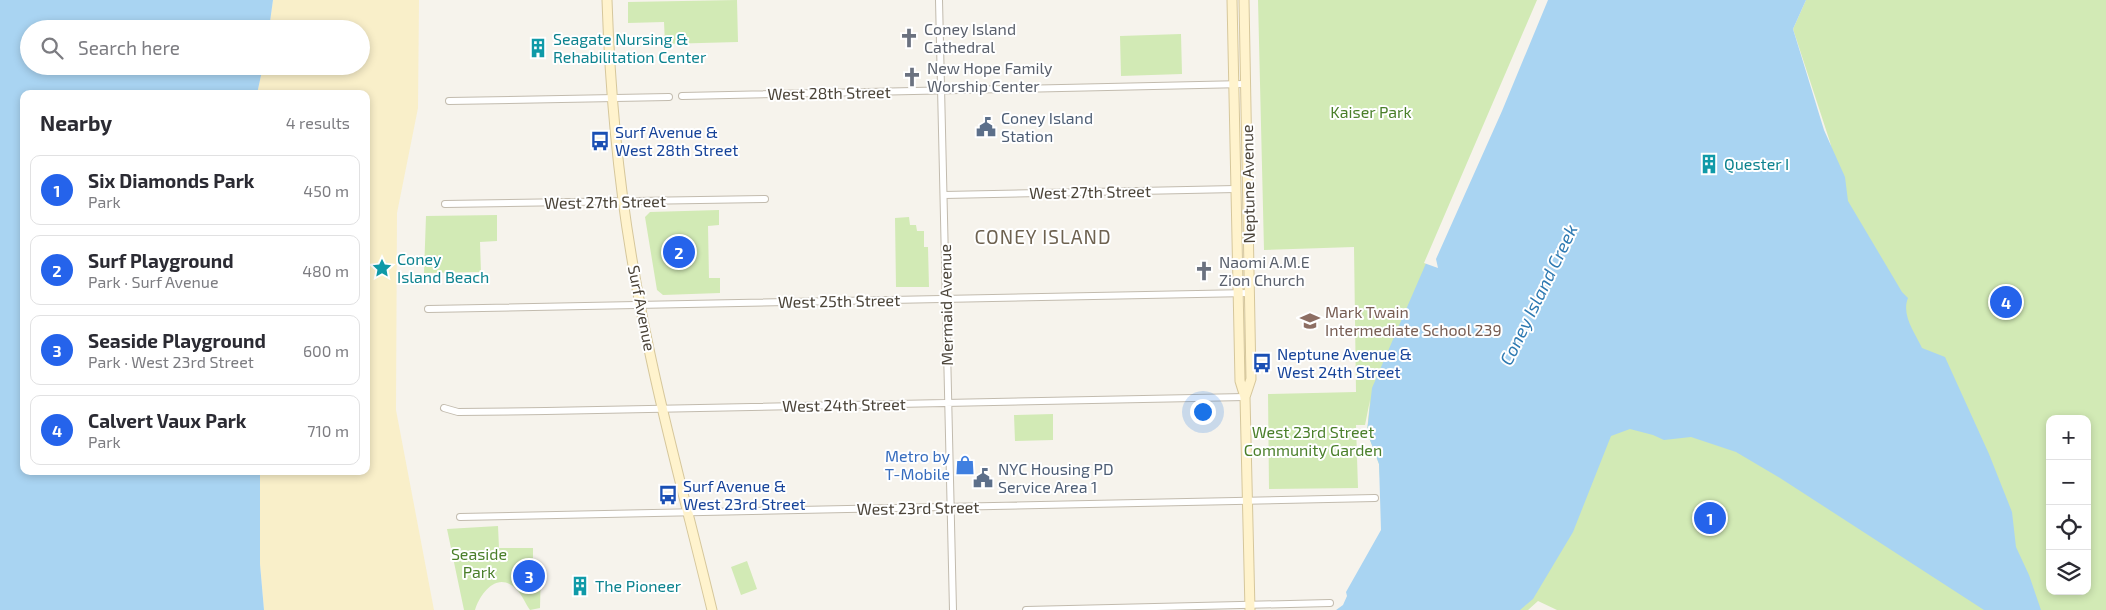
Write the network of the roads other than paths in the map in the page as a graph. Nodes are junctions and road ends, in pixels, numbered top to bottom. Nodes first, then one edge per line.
1 (607, 0) edge
2 (940, 0) edge
3 (1232, 0) edge
4 (1244, 0) edge
5 (1234, 84) junction
6 (1245, 84) junction
7 (942, 91) junction
8 (682, 96) dead end
9 (670, 97) dead end
10 (612, 98) junction
11 (449, 101) dead end
12 (1236, 188) junction
13 (944, 195) junction
14 (766, 200) dead end
15 (623, 201) junction
16 (445, 204) dead end
17 (1238, 293) junction
18 (1249, 293) junction
19 (946, 299) junction
20 (640, 306) junction
21 (428, 309) dead end
22 (1245, 396) junction
23 (948, 403) junction
24 (444, 408) dead end
25 (664, 409) junction
26 (1375, 498) dead end
27 (1248, 500) junction
28 (950, 507) junction
29 (688, 513) junction
30 (460, 516) dead end
31 (1330, 603) dead end
32 (1250, 607) edge
33 (712, 610) edge
34 (953, 610) edge
35 (1026, 610) edge

1 - 10 main road, Surf Avenue
2 - 7 street, Mermaid Avenue
3 - 5 main road, Neptune Avenue
4 - 6 main road, Neptune Avenue
5 - 6 street, West 28th Street
5 - 7 street, West 28th Street
5 - 12 main road, Neptune Avenue
6 - 18 main road, Neptune Avenue
7 - 8 street, West 28th Street
7 - 13 street, Mermaid Avenue
9 - 10 street
10 - 11 street
10 - 15 main road, Surf Avenue
12 - 13 street, West 27th Street
12 - 17 main road, Neptune Avenue
13 - 19 street, Mermaid Avenue
14 - 15 street, West 27th Street
15 - 16 street, West 27th Street
15 - 20 main road, Surf Avenue
17 - 18 street, West 25th Street
17 - 19 street, West 25th Street
17 - 22 main road, Neptune Avenue
18 - 22 main road, Neptune Avenue
19 - 20 street, West 25th Street
19 - 23 street, Mermaid Avenue
20 - 21 street, West 25th Street
20 - 25 main road, Surf Avenue
22 - 23 street, West 24th Street
22 - 27 main road, Neptune Avenue
23 - 25 street, West 24th Street
23 - 28 street, Mermaid Avenue
24 - 25 street, West 24th Street
25 - 29 main road, Surf Avenue
26 - 27 street, West 23rd Street
27 - 28 street, West 23rd Street
27 - 32 main road, Neptune Avenue
28 - 29 street, West 23rd Street
28 - 34 street, Mermaid Avenue
29 - 30 street, West 23rd Street
29 - 33 main road, Surf Avenue
31 - 32 street
32 - 35 street

